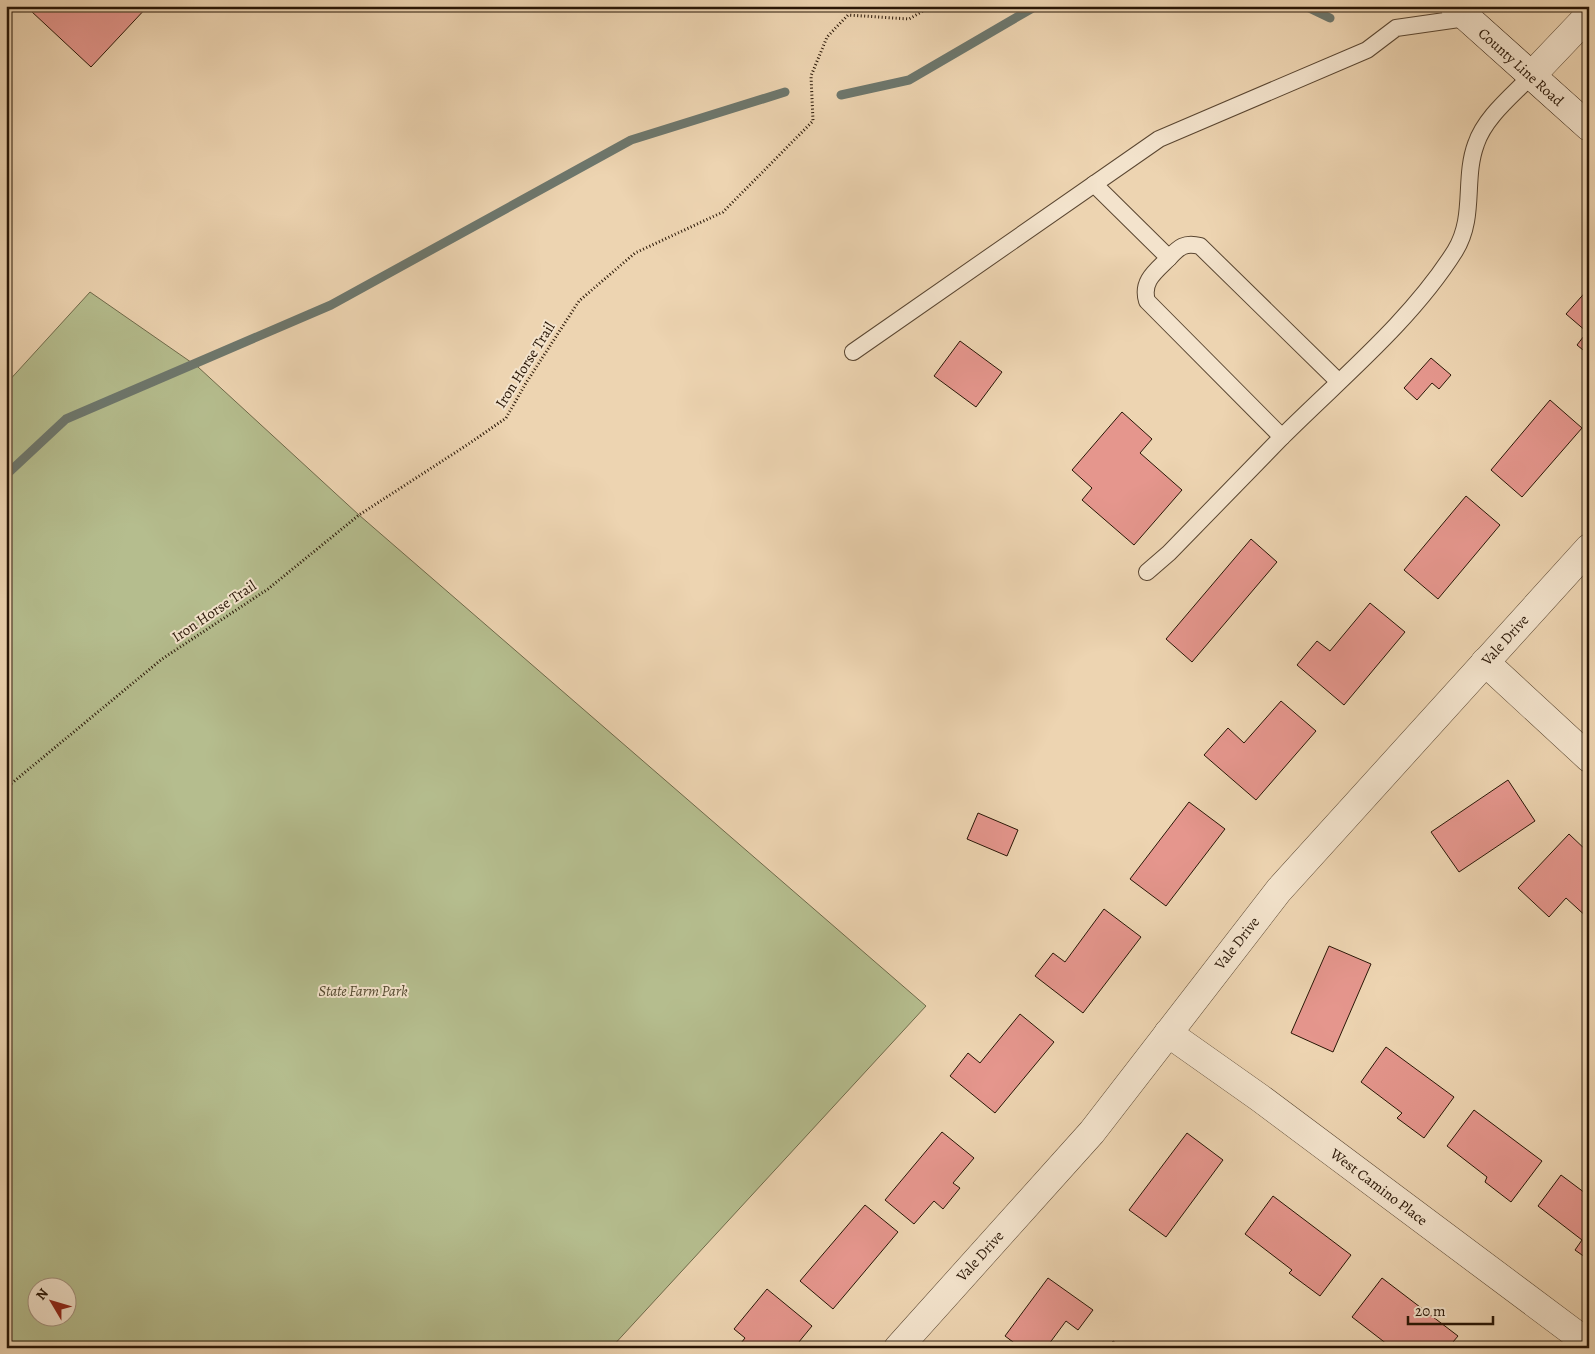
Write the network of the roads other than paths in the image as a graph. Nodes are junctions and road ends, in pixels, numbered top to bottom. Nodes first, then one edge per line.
1 (1460, 12) edge
2 (1589, 15) edge
3 (1531, 76) junction
4 (1589, 127) edge
5 (1094, 184) junction
6 (1168, 258) junction
7 (853, 352) dead end
8 (1338, 381) junction
9 (1282, 437) junction
10 (1589, 548) edge
11 (1147, 572) dead end
12 (1485, 662) junction
13 (1589, 758) edge
14 (1168, 1033) junction
15 (1589, 1344) edge
16 (899, 1347) edge

1 - 3 street, County Line Road
1 - 5 lane
2 - 3 street
3 - 4 street, County Line Road
3 - 8 lane
5 - 6 lane
5 - 7 lane
6 - 8 lane
6 - 9 lane
8 - 9 lane
9 - 11 lane
10 - 12 street, Vale Drive
12 - 13 street
12 - 14 street, Vale Drive
14 - 15 street, West Camino Place
14 - 16 street, Vale Drive

